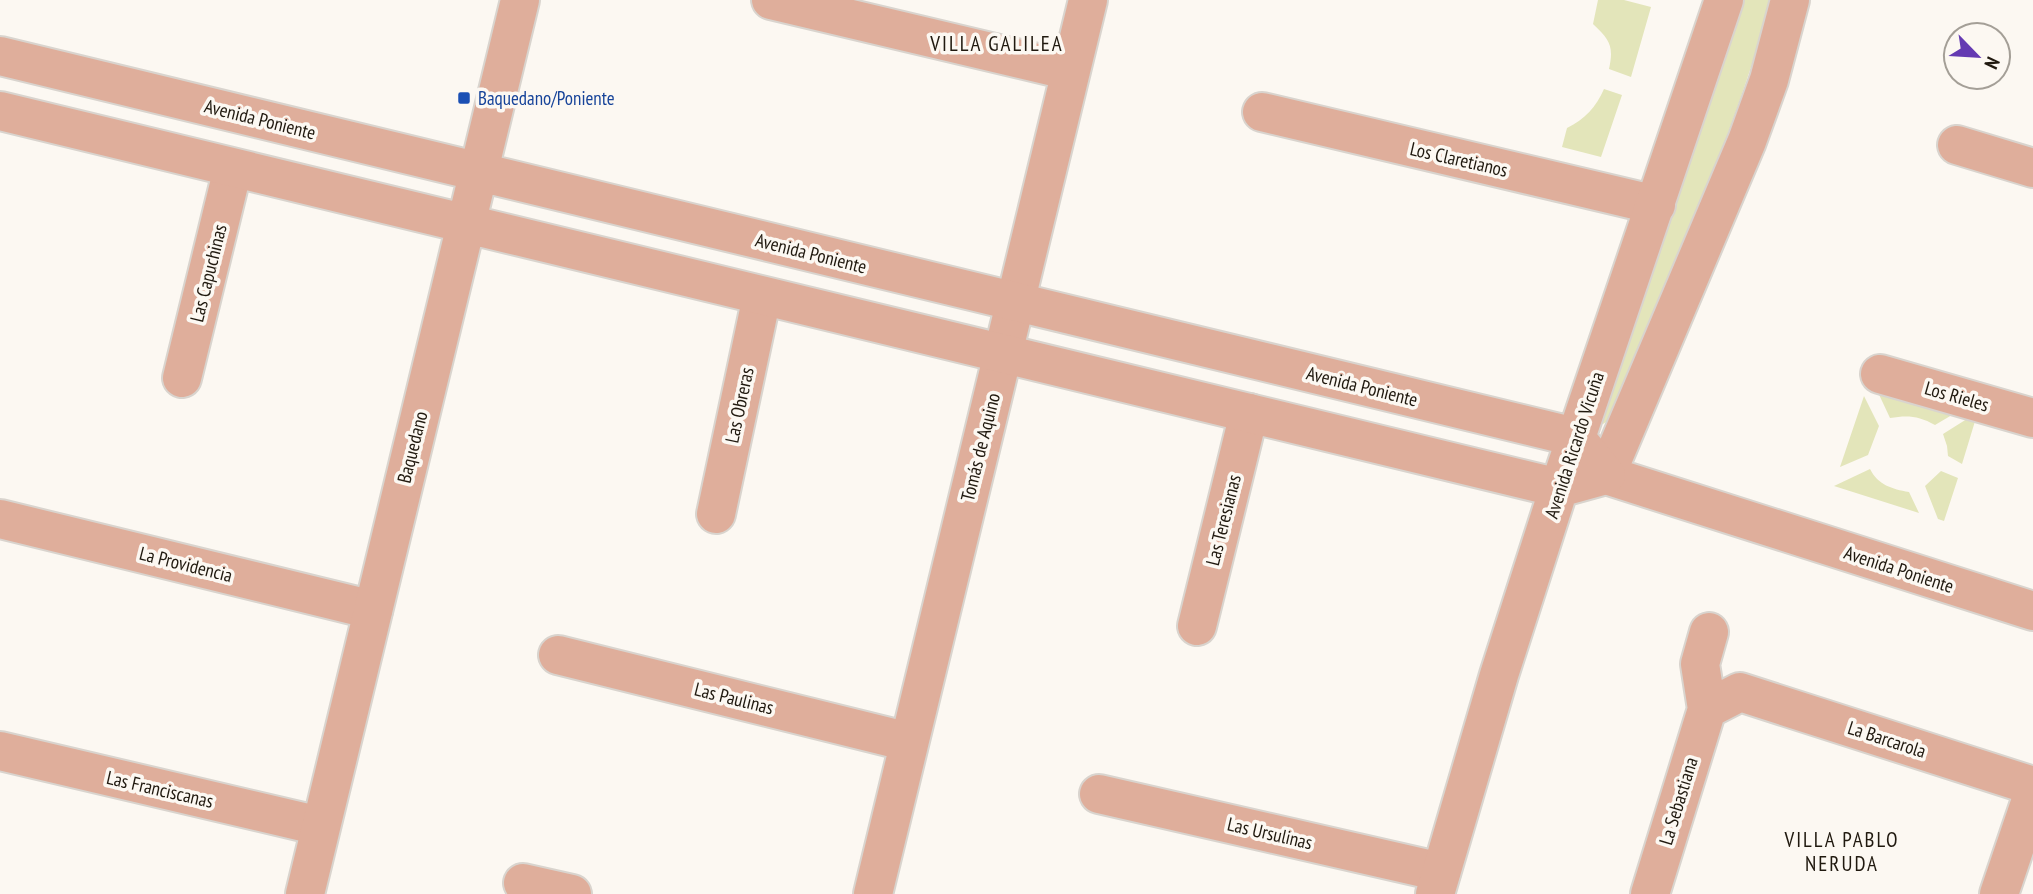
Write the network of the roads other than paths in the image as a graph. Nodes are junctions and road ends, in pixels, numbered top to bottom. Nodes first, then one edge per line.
1 (520, 0) edge
2 (771, 0) edge
3 (1088, 0) edge
4 (1724, 0) edge
5 (1790, 0) edge
6 (0, 56) edge
7 (1071, 71) junction
8 (1262, 112) dead end
9 (1, 117) edge
10 (1956, 145) dead end
11 (233, 168) junction
12 (2033, 168) edge
13 (478, 172) junction
14 (1656, 205) junction
15 (466, 224) junction
16 (762, 296) junction
17 (1015, 302) junction
18 (1003, 354) junction
19 (1880, 374) dead end
20 (183, 378) dead end
21 (1249, 413) junction
22 (2033, 418) edge
23 (1575, 437) junction
24 (1606, 475) junction
25 (1559, 488) junction
26 (716, 513) dead end
27 (0, 519) edge
28 (373, 610) junction
29 (2033, 611) edge
30 (1197, 626) dead end
31 (1709, 632) dead end
32 (558, 655) dead end
33 (1724, 700) junction
34 (909, 742) junction
35 (0, 751) edge
36 (2033, 786) edge
37 (1099, 794) dead end
38 (2033, 794) edge
39 (320, 826) junction
40 (523, 883) dead end
41 (1438, 883) edge
42 (305, 894) edge
43 (572, 894) edge
44 (873, 894) edge
45 (1650, 894) edge
46 (1999, 894) edge

1 - 13 street, Baquedano
2 - 7 street
3 - 7 street, Tomás de Aquino
4 - 14 street, Avenida Ricardo Vicuña
5 - 24 street, Avenida Ricardo Vicuña
6 - 13 street, Avenida Poniente
7 - 17 street, Tomás de Aquino
8 - 14 street, Los Claretianos
9 - 11 street
10 - 12 street
11 - 15 street
11 - 20 street, Las Capuchinas
13 - 15 street, Baquedano
13 - 17 street, Avenida Poniente
14 - 23 street, Avenida Ricardo Vicuña
15 - 16 street
15 - 28 street, Baquedano
16 - 18 street
16 - 26 street, Las Obreras
17 - 18 street, Tomás de Aquino
17 - 23 street, Avenida Poniente
18 - 21 street
18 - 34 street, Tomás de Aquino
19 - 22 street, Los Rieles
21 - 25 street
21 - 30 street, Las Teresianas
23 - 24 street
23 - 25 street, Avenida Ricardo Vicuña
24 - 25 street
24 - 29 street, Avenida Poniente
25 - 41 street, Avenida Ricardo Vicuña
27 - 28 street, La Providencia
28 - 39 street, Baquedano
31 - 33 street, La Sebastiana
32 - 34 street, Las Paulinas
33 - 36 street, La Barcarola
33 - 45 street, La Sebastiana
34 - 44 street, Tomás de Aquino
35 - 39 street, Las Franciscanas
37 - 41 street, Las Ursulinas
38 - 46 street
39 - 42 street, Baquedano
40 - 43 street

